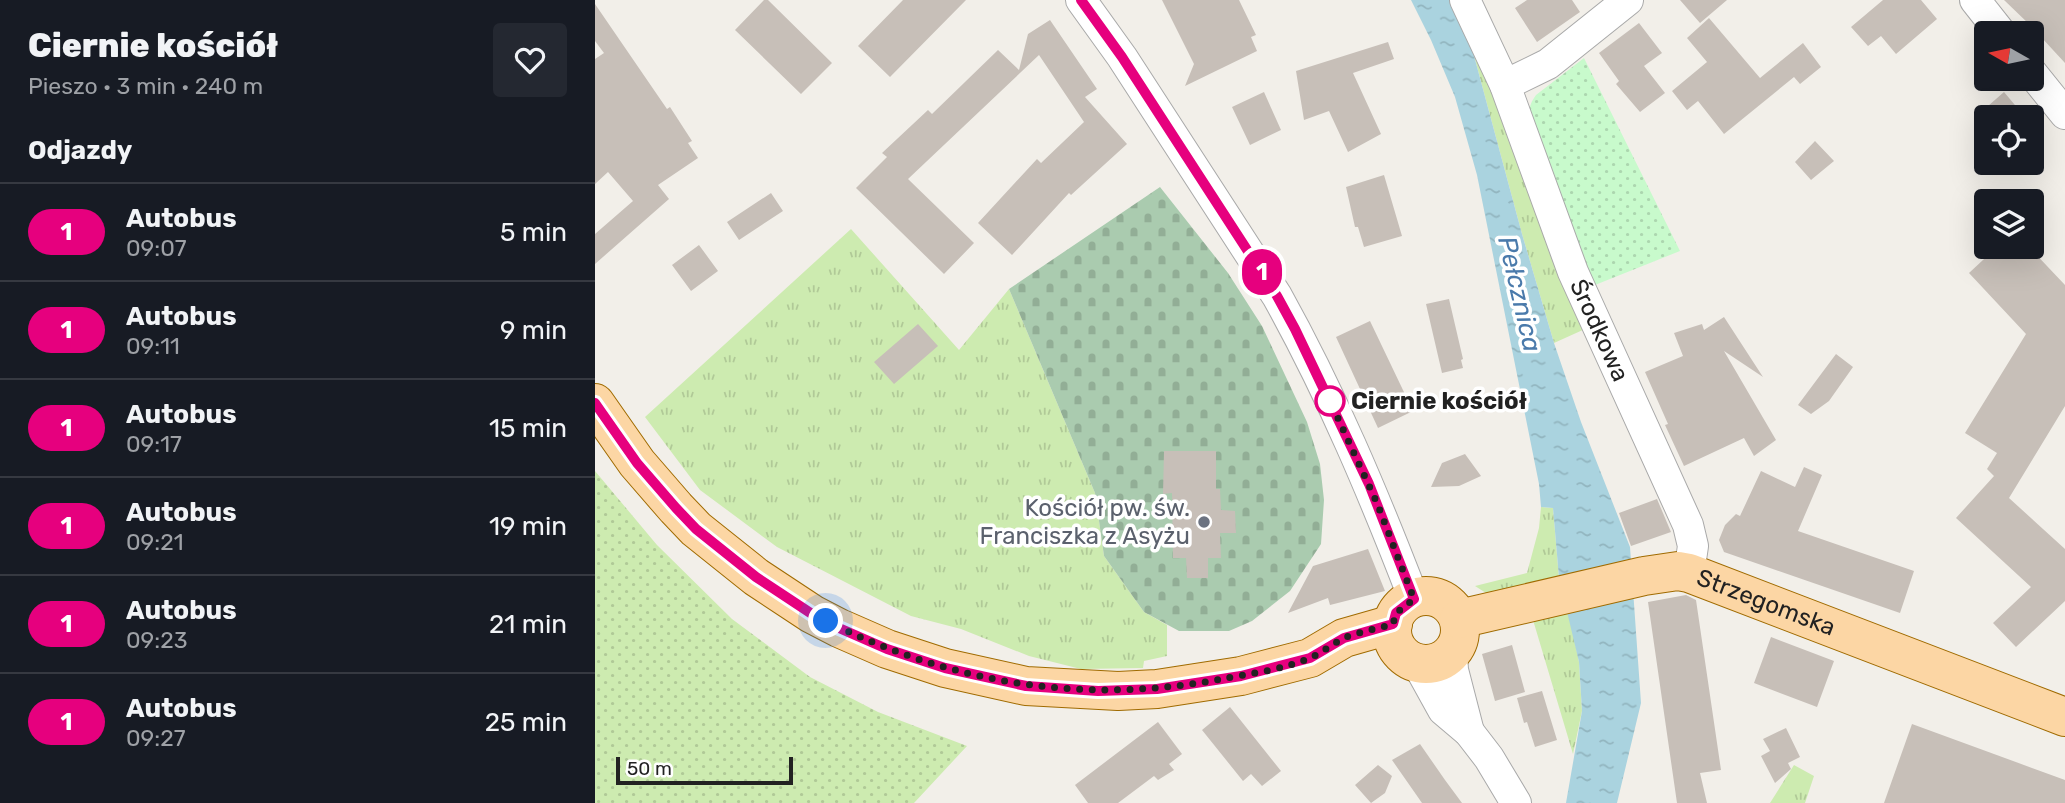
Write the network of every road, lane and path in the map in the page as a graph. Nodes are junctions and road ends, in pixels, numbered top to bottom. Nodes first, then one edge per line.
1 (1081, 0) edge
2 (1465, 0) edge
3 (1628, 0) edge
4 (1975, 0) edge
5 (1992, 21) edge
6 (1505, 85) junction
7 (2044, 88) edge
8 (2065, 114) edge
9 (595, 403) edge
10 (1689, 573) junction
11 (1423, 635) junction
12 (2065, 717) edge
13 (1516, 803) edge

1 - 11 street
2 - 6 street, Środkowa
3 - 6 street
4 - 5 street
6 - 10 street, Środkowa
7 - 8 street
9 - 11 main road, Strzegomska
10 - 11 main road, Strzegomska
10 - 12 main road, Strzegomska
11 - 13 street

